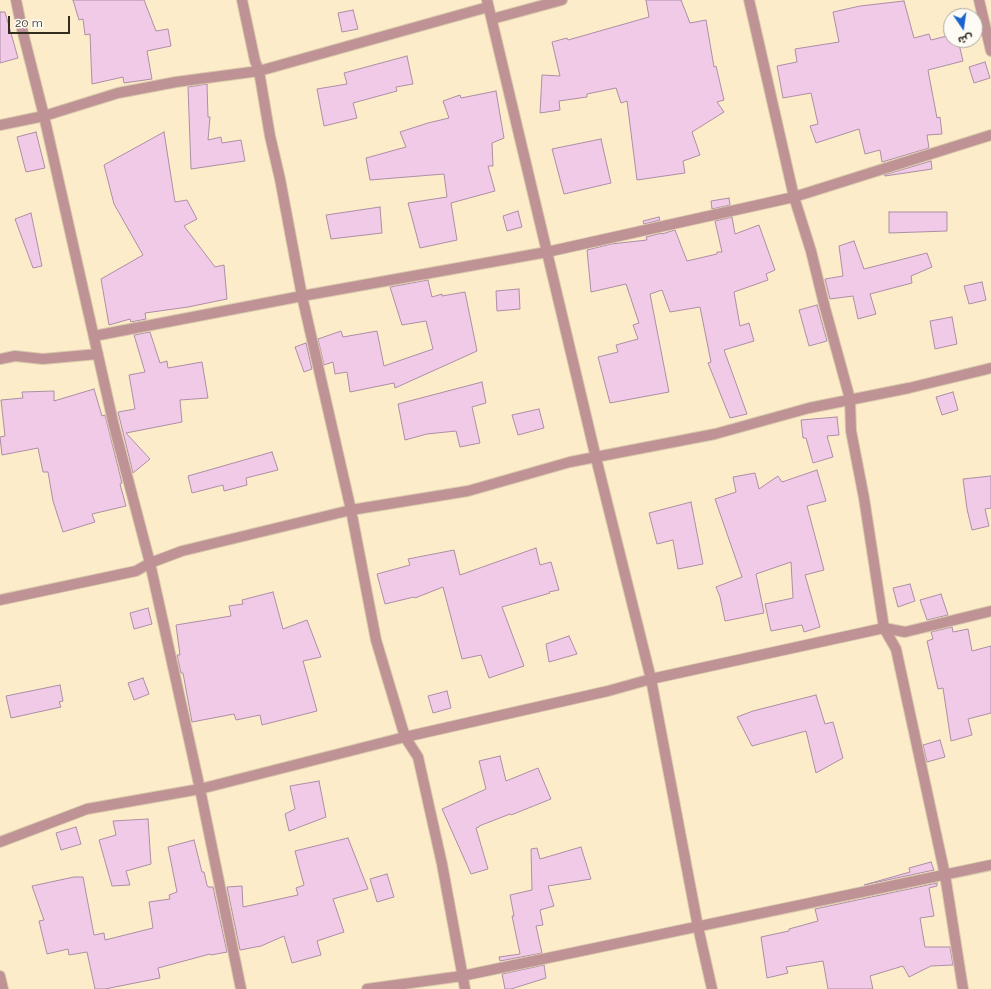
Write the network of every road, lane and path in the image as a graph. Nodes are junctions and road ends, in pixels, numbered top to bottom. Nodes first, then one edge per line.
1 (16, 0) edge
2 (242, 0) edge
3 (562, 0) edge
4 (749, 0) edge
5 (979, 0) edge
6 (488, 3) edge
7 (492, 19) junction
8 (991, 51) edge
9 (259, 71) junction
10 (44, 116) junction
11 (0, 125) edge
12 (991, 135) edge
13 (794, 197) junction
14 (547, 252) junction
15 (302, 296) junction
16 (94, 336) junction
17 (98, 354) junction
18 (0, 359) edge
19 (991, 368) edge
20 (850, 399) junction
21 (596, 458) junction
22 (351, 510) junction
23 (150, 563) junction
24 (0, 600) edge
25 (991, 611) edge
26 (884, 628) junction
27 (651, 679) junction
28 (406, 737) junction
29 (200, 789) junction
30 (0, 842) edge
31 (991, 865) edge
32 (945, 875) junction
33 (698, 927) junction
34 (0, 976) edge
35 (462, 976) junction
36 (3, 989) edge
37 (241, 989) edge
38 (367, 989) edge
39 (465, 989) edge
40 (712, 989) edge
41 (963, 989) edge

1 - 10 street
2 - 9 street
3 - 7 street
4 - 13 street
5 - 8 street
6 - 7 street
6 - 9 street
7 - 14 street
9 - 10 street
9 - 15 street
10 - 11 street
10 - 16 street
12 - 13 street
13 - 14 street
13 - 20 street
14 - 15 street
14 - 21 street
15 - 16 street
15 - 22 street
16 - 17 street
17 - 18 street
17 - 23 street
19 - 20 street
20 - 21 street
20 - 26 street
21 - 22 street
21 - 27 street
22 - 23 street
22 - 28 street
23 - 24 street
23 - 29 street
25 - 26 street
26 - 27 street
26 - 32 street
27 - 28 street
27 - 33 street
28 - 29 street
28 - 35 street
29 - 30 street
29 - 37 street
31 - 32 street
32 - 33 street
32 - 41 street
33 - 35 street
33 - 40 street
34 - 36 street
35 - 38 street
35 - 39 street

